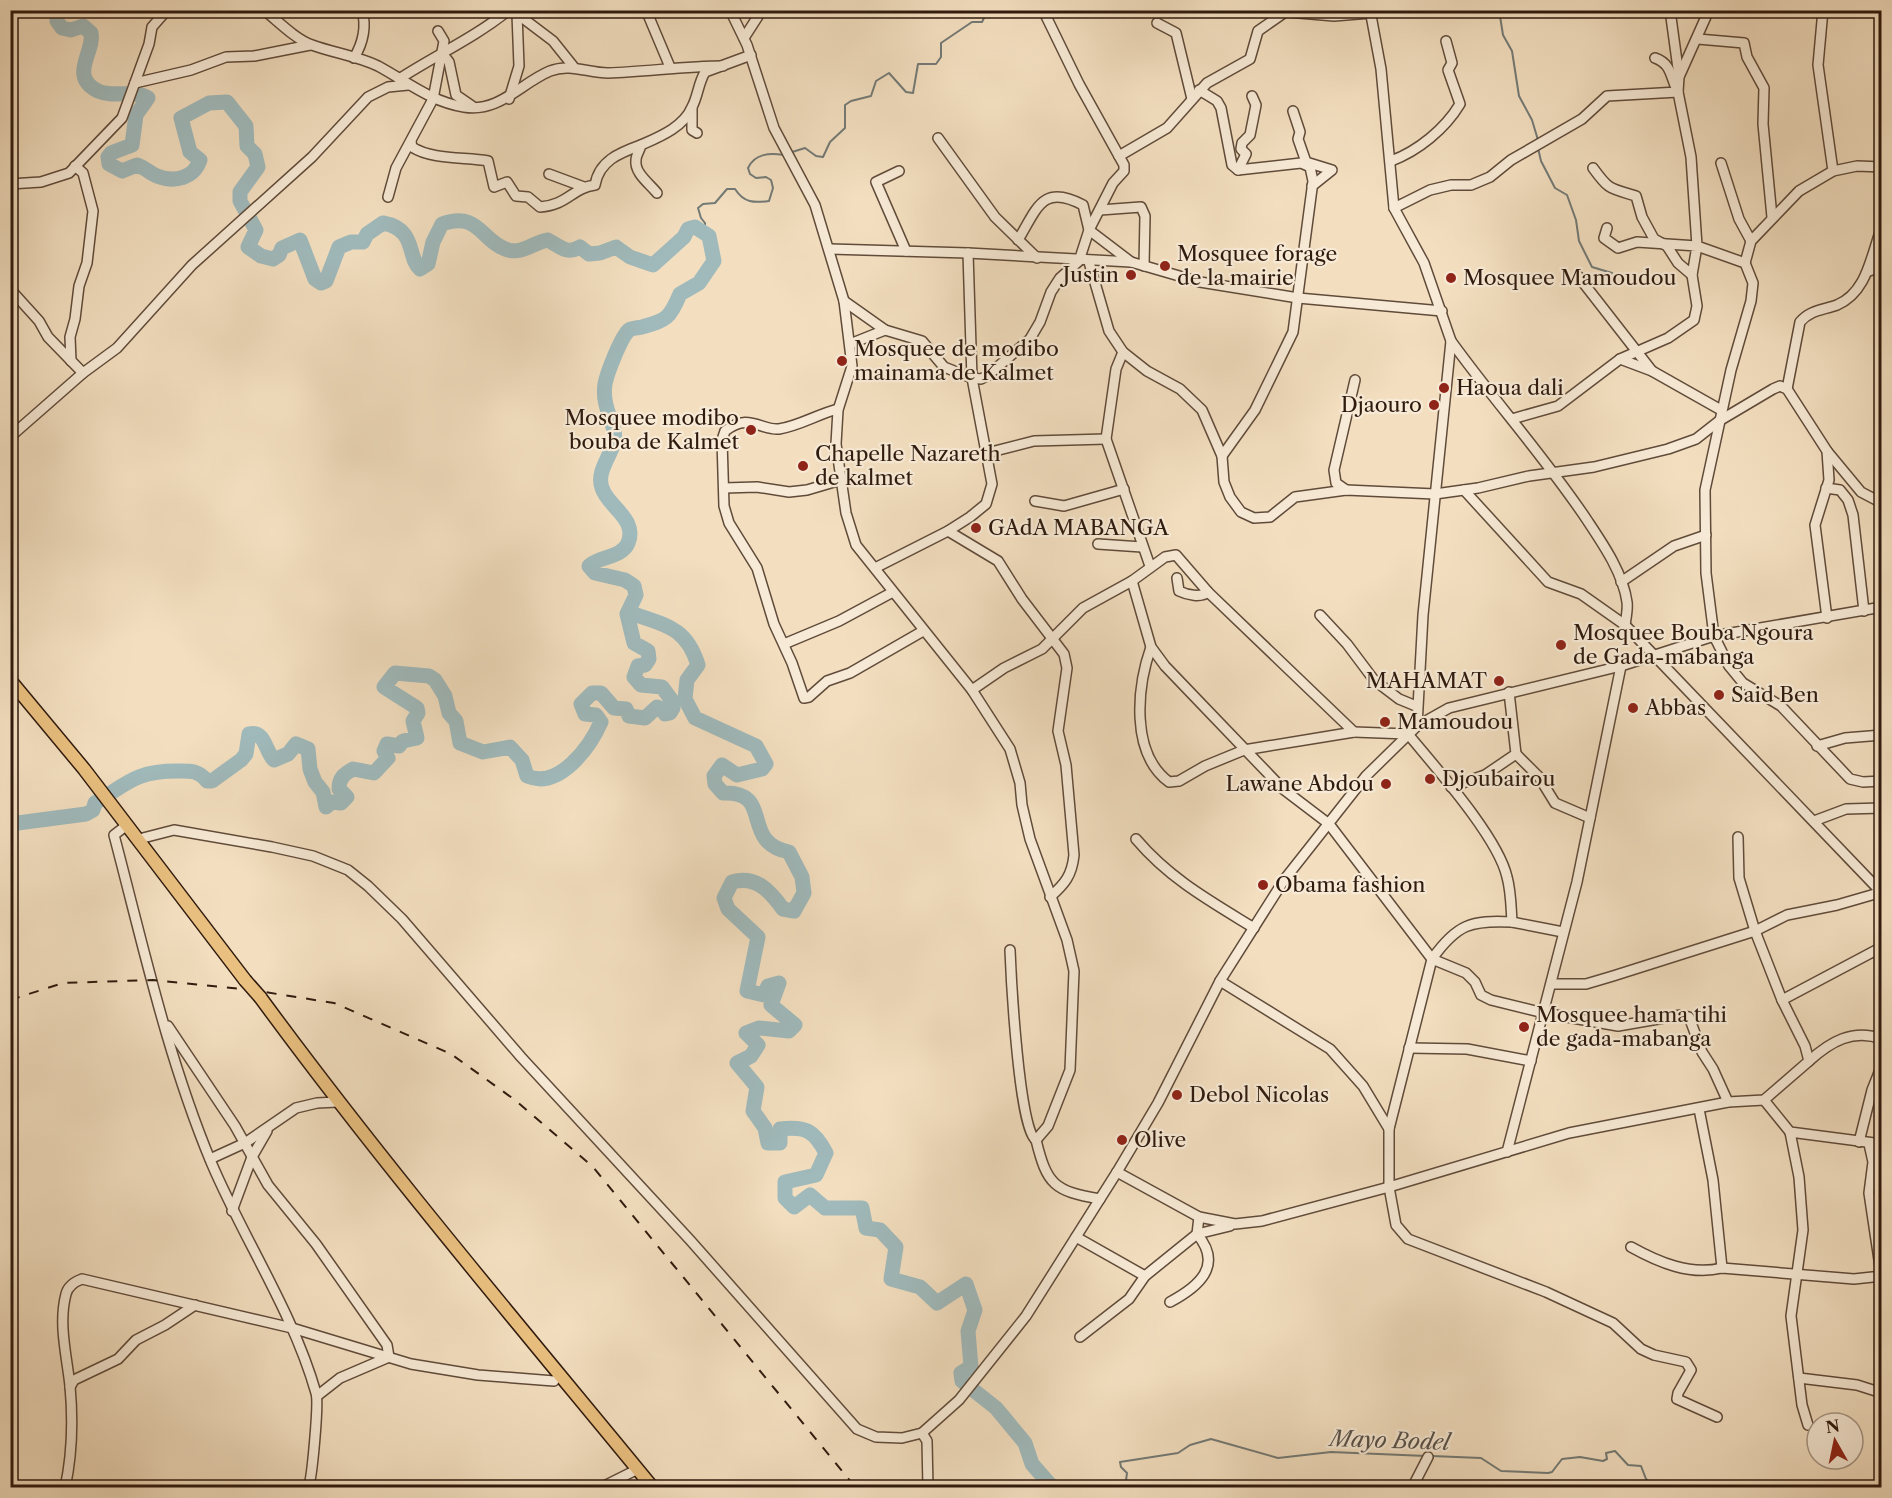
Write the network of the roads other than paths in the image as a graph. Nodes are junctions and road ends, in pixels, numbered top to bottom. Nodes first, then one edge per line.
1 (167, 10) edge
2 (264, 10) edge
3 (362, 10) edge
4 (646, 10) edge
5 (730, 10) edge
6 (762, 10) edge
7 (1043, 10) edge
8 (1670, 10) edge
9 (1708, 10) edge
10 (1822, 10) edge
11 (1287, 11) edge
12 (513, 12) edge
13 (1371, 12) edge
14 (1157, 23) dead end
15 (438, 31) dead end
16 (744, 38) junction
17 (1698, 39) junction
18 (1446, 41) dead end
19 (310, 45) junction
20 (442, 53) junction
21 (751, 55) junction
22 (354, 58) junction
23 (1655, 58) dead end
24 (573, 66) junction
25 (723, 66) junction
26 (670, 67) junction
27 (1679, 77) junction
28 (399, 79) junction
29 (1189, 83) junction
30 (408, 85) junction
31 (1200, 89) junction
32 (132, 91) junction
33 (1678, 92) junction
34 (1252, 96) dead end
35 (433, 99) junction
36 (508, 99) junction
37 (1192, 99) junction
38 (474, 107) junction
39 (692, 109) junction
40 (1293, 111) dead end
41 (697, 133) dead end
42 (938, 138) dead end
43 (411, 142) junction
44 (640, 145) junction
45 (1119, 156) junction
46 (1391, 161) junction
47 (1721, 163) dead end
48 (75, 166) junction
49 (1881, 167) edge
50 (1593, 168) dead end
51 (1238, 170) junction
52 (898, 171) dead end
53 (1833, 171) junction
54 (549, 174) dead end
55 (10, 184) edge
56 (1312, 186) junction
57 (584, 187) junction
58 (657, 193) dead end
59 (388, 197) dead end
60 (1394, 208) junction
61 (1100, 210) junction
62 (1772, 216) junction
63 (1881, 227) edge
64 (1607, 228) dead end
65 (1089, 230) junction
66 (1018, 240) junction
67 (1751, 241) junction
68 (1658, 242) junction
69 (1697, 246) junction
70 (830, 249) junction
71 (906, 251) junction
72 (968, 253) junction
73 (1037, 258) junction
74 (1084, 261) junction
75 (1131, 262) junction
76 (1745, 263) junction
77 (1144, 266) junction
78 (1881, 267) edge
79 (1869, 271) junction
80 (1692, 275) junction
81 (1578, 276) dead end
82 (10, 288) edge
83 (1298, 298) junction
84 (844, 301) junction
85 (1442, 311) junction
86 (885, 330) junction
87 (1451, 341) junction
88 (850, 344) junction
89 (1638, 351) junction
90 (1123, 352) junction
91 (1620, 359) junction
92 (71, 361) junction
93 (1652, 371) junction
94 (83, 373) junction
95 (972, 378) junction
96 (1355, 380) dead end
97 (1786, 388) junction
98 (838, 409) junction
99 (1721, 410) junction
100 (1512, 419) junction
101 (1719, 421) junction
102 (10, 437) edge
103 (1106, 439) junction
104 (1827, 451) junction
105 (987, 453) junction
106 (1222, 456) junction
107 (1556, 474) junction
108 (840, 480) junction
109 (724, 488) junction
110 (1826, 488) junction
111 (1124, 489) junction
112 (1346, 490) junction
113 (1464, 490) junction
114 (1840, 490) junction
115 (1862, 492) junction
116 (1435, 494) junction
117 (1035, 501) dead end
118 (1880, 502) edge
119 (948, 531) junction
120 (1706, 536) junction
121 (1098, 544) dead end
122 (1142, 547) junction
123 (1150, 566) junction
124 (875, 568) junction
125 (1177, 578) dead end
126 (1132, 581) junction
127 (1621, 582) junction
128 (1208, 592) junction
129 (891, 593) junction
130 (1881, 609) edge
131 (1864, 611) junction
132 (1320, 615) dead end
133 (1827, 618) junction
134 (1625, 625) junction
135 (923, 631) junction
136 (1714, 636) junction
137 (1053, 640) junction
138 (784, 644) junction
139 (1151, 647) junction
140 (1653, 656) junction
141 (1621, 666) junction
142 (10, 680) edge
143 (972, 690) junction
144 (1509, 692) junction
145 (1416, 706) junction
146 (1417, 726) junction
147 (1354, 732) junction
148 (1408, 734) junction
149 (1881, 735) edge
150 (1817, 746) junction
151 (1244, 750) junction
152 (1516, 754) junction
153 (1881, 781) edge
154 (1451, 787) junction
155 (1881, 808) edge
156 (1590, 818) junction
157 (1814, 821) junction
158 (124, 822) junction
159 (1329, 824) junction
160 (1738, 837) dead end
161 (139, 839) junction
162 (1136, 839) dead end
163 (1881, 892) edge
164 (1050, 897) junction
165 (1512, 922) junction
166 (1254, 928) junction
167 (1755, 931) junction
168 (1563, 932) junction
169 (1881, 947) edge
170 (1010, 950) dead end
171 (1432, 959) junction
172 (1220, 981) junction
173 (1552, 984) junction
174 (1782, 1000) junction
175 (160, 1013) junction
176 (1544, 1013) junction
177 (1881, 1039) edge
178 (1409, 1048) junction
179 (1531, 1061) junction
180 (1809, 1061) junction
181 (1881, 1065) edge
182 (1764, 1100) junction
183 (337, 1102) junction
184 (1728, 1102) junction
185 (1699, 1109) junction
186 (268, 1128) junction
187 (1389, 1129) junction
188 (1790, 1132) junction
189 (1036, 1140) junction
190 (1859, 1142) junction
191 (245, 1143) junction
192 (1869, 1144) junction
193 (1881, 1144) edge
194 (1508, 1152) junction
195 (252, 1157) junction
196 (210, 1159) junction
197 (1117, 1172) junction
198 (1389, 1187) junction
199 (1100, 1198) junction
200 (232, 1211) junction
201 (1199, 1217) junction
202 (1235, 1224) junction
203 (1197, 1234) junction
204 (1076, 1236) junction
205 (1631, 1247) dead end
206 (1722, 1268) junction
207 (1145, 1276) junction
208 (1797, 1276) junction
209 (1881, 1277) edge
210 (1170, 1302) dead end
211 (195, 1305) junction
212 (292, 1328) junction
213 (1080, 1337) dead end
214 (389, 1357) junction
215 (1799, 1378) junction
216 (554, 1382) dead end
217 (70, 1387) junction
218 (1881, 1393) edge
219 (317, 1396) junction
220 (1805, 1411) edge
221 (1717, 1417) dead end
222 (922, 1433) junction
223 (1428, 1456) dead end
224 (638, 1469) junction
225 (64, 1488) edge
226 (308, 1488) edge
227 (600, 1488) edge
228 (653, 1488) edge
229 (928, 1488) edge
230 (1412, 1488) edge

1 - 32 street
2 - 19 street
3 - 22 street
4 - 26 street
5 - 16 street
6 - 16 street
7 - 45 street
8 - 27 street
9 - 17 street
10 - 53 street
11 - 13 street
11 - 31 street
12 - 20 street
12 - 24 street
12 - 36 street
13 - 46 street
14 - 29 street
15 - 20 street
16 - 21 street
17 - 27 street
17 - 62 street
18 - 46 street
19 - 22 street
19 - 32 street
20 - 28 street
20 - 35 street
20 - 38 street
21 - 25 street
21 - 70 street
22 - 28 street
23 - 33 street
24 - 26 street
24 - 36 street
25 - 26 street
25 - 39 street
27 - 33 street
28 - 30 street
29 - 31 street
29 - 37 street
30 - 35 street
30 - 94 street
31 - 37 street
31 - 51 street
32 - 48 street
33 - 60 street
33 - 69 street
34 - 51 street
35 - 38 street
35 - 43 street
36 - 38 street
37 - 45 street
39 - 41 street
39 - 44 street
40 - 56 street
42 - 66 street
43 - 57 street
43 - 59 street
44 - 57 street
44 - 58 street
45 - 61 street
46 - 60 street
47 - 67 street
48 - 55 street
48 - 92 street
49 - 53 street
50 - 68 street
51 - 56 street
52 - 71 street
53 - 62 street
54 - 57 street
56 - 83 street
60 - 85 street
61 - 65 street
61 - 77 street
62 - 67 street
63 - 79 street
64 - 68 street
65 - 66 street
65 - 74 street
65 - 75 street
66 - 73 street
67 - 76 street
68 - 69 street
68 - 80 street
69 - 76 street
69 - 80 street
70 - 71 street
70 - 84 street
71 - 72 street
72 - 73 street
72 - 95 street
73 - 74 street
74 - 75 street
74 - 90 street
74 - 95 street
75 - 77 street
76 - 99 street
77 - 83 street
78 - 79 street
79 - 97 street
80 - 89 street
81 - 89 street
82 - 92 street
83 - 85 street
83 - 106 street
84 - 86 street
84 - 88 street
85 - 87 street
86 - 88 street
86 - 95 street
87 - 100 street
87 - 116 street
88 - 98 street
89 - 91 street
89 - 93 street
90 - 103 street
90 - 106 street
91 - 93 street
91 - 100 street
92 - 94 street
93 - 99 street
94 - 102 street
95 - 105 street
96 - 112 street
97 - 101 street
97 - 104 street
98 - 108 street
98 - 109 street
99 - 101 street
100 - 107 street
101 - 107 street
101 - 120 street
103 - 105 street
103 - 111 street
104 - 110 street
104 - 115 street
105 - 119 street
106 - 112 street
107 - 113 street
107 - 127 street
108 - 109 street
108 - 124 street
109 - 138 street
110 - 114 street
110 - 133 street
111 - 117 street
111 - 122 street
112 - 116 street
113 - 116 street
113 - 134 street
114 - 115 street
114 - 131 street
115 - 118 street
116 - 145 street
119 - 124 street
119 - 137 street
120 - 127 street
120 - 136 street
121 - 122 street
122 - 123 street
123 - 126 street
123 - 128 street
124 - 129 street
125 - 128 street
126 - 137 street
126 - 139 street
127 - 134 street
128 - 147 street
129 - 135 street
129 - 138 street
130 - 131 street
131 - 133 street
132 - 145 street
133 - 136 street
134 - 140 street
135 - 138 street
135 - 143 street
136 - 140 street
136 - 150 street
137 - 143 street
137 - 164 street
139 - 151 street
139 - 151 street
140 - 141 street
140 - 157 street
141 - 144 street
141 - 156 street
142 - 158 main road
143 - 164 street
144 - 146 street
144 - 152 street
145 - 146 street
146 - 148 street
147 - 148 street
147 - 151 street
148 - 154 street
148 - 159 street
149 - 150 street
150 - 153 street
151 - 159 street
152 - 154 street
152 - 156 street
154 - 165 street
155 - 157 street
156 - 168 street
157 - 163 street
158 - 161 main road
158 - 175 street
159 - 166 street
159 - 171 street
160 - 167 street
161 - 183 main road, bridge
161 - 222 street
162 - 166 street
163 - 167 street
164 - 189 street
165 - 168 street
165 - 171 street
166 - 172 street
167 - 173 street
167 - 174 street
168 - 173 street
169 - 174 street
170 - 189 street
171 - 176 street
171 - 178 street
172 - 187 street
172 - 197 street
173 - 176 street
174 - 180 street
175 - 191 street
175 - 196 street
176 - 179 street
176 - 184 street
177 - 180 street
178 - 179 street
178 - 187 street
179 - 194 street
180 - 182 street
181 - 190 street
182 - 184 street
182 - 188 street
183 - 186 street
183 - 224 main road
184 - 185 street
185 - 194 street
185 - 206 street
186 - 191 street
186 - 195 street
187 - 198 street
188 - 190 street
188 - 208 street
189 - 199 street
190 - 192 street
191 - 195 street
191 - 196 street
192 - 193 street
192 - 209 street
194 - 198 street
195 - 200 street
195 - 214 street
196 - 200 street
197 - 199 street
197 - 201 street
198 - 202 street
198 - 221 street
199 - 204 street
200 - 212 street
201 - 202 street
201 - 203 street
202 - 203 street
203 - 207 street
203 - 210 street
204 - 207 street
204 - 222 street
205 - 206 street
206 - 208 street
207 - 213 street
208 - 209 street
208 - 215 street
211 - 212 street
211 - 217 street
211 - 217 street
212 - 214 street
212 - 219 street
214 - 216 street
214 - 219 street
215 - 218 street
215 - 220 street
217 - 225 street
219 - 226 street
222 - 229 street
223 - 230 street
224 - 227 street
224 - 228 main road

